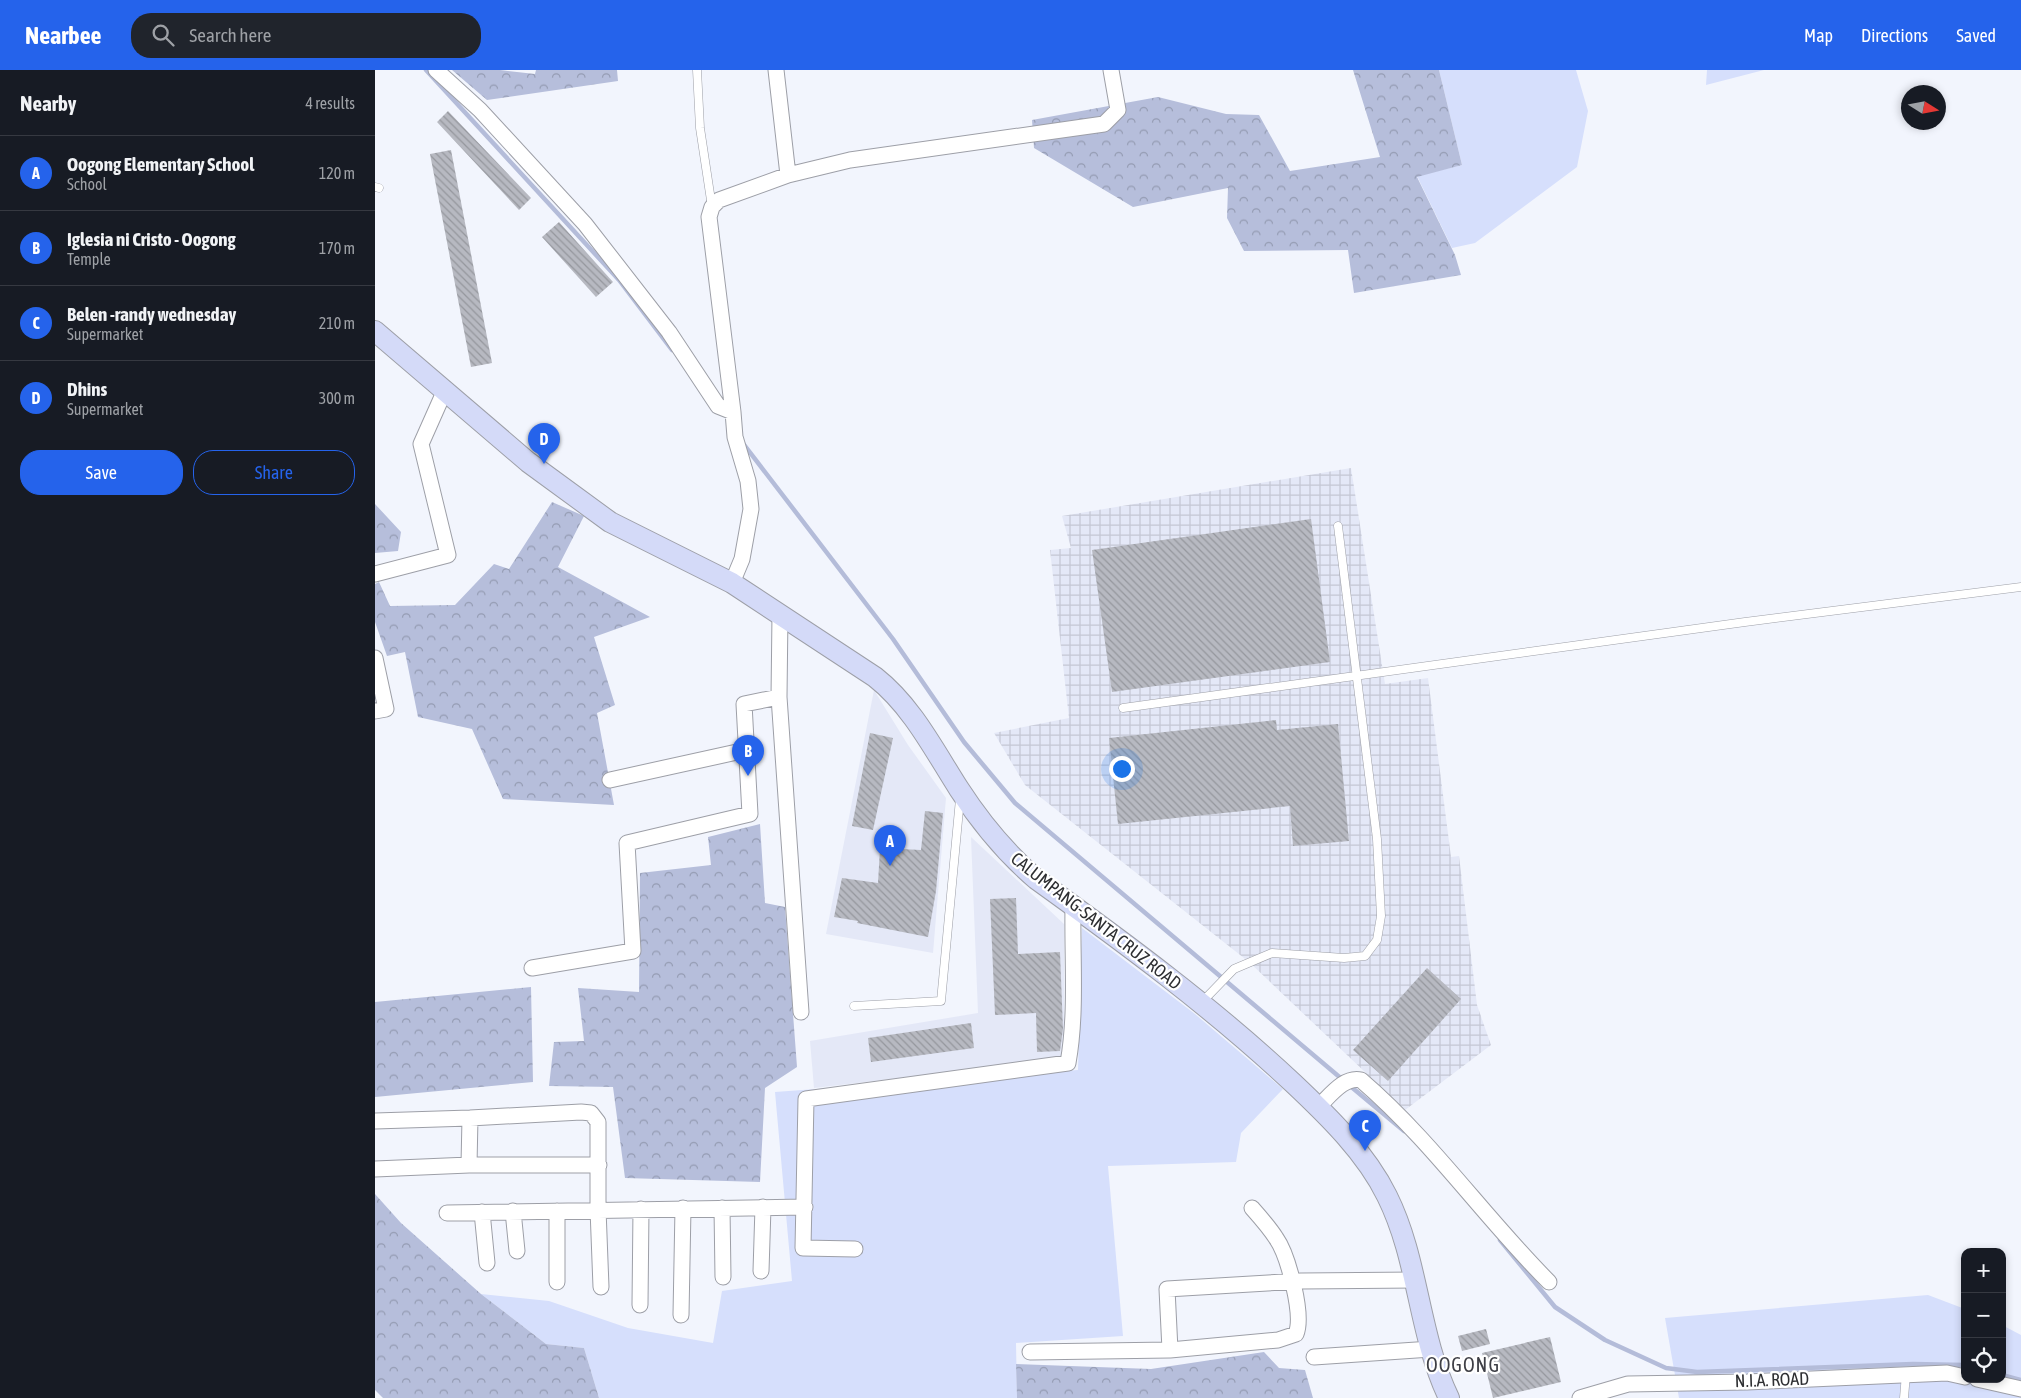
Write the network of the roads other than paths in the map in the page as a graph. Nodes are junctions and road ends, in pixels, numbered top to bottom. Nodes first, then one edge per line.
1 (436, 70) edge
2 (697, 70) edge
3 (776, 70) edge
4 (1111, 70) edge
5 (788, 175) junction
6 (712, 207) junction
7 (375, 331) edge
8 (445, 390) junction
9 (734, 415) junction
10 (1338, 526) dead end
11 (375, 574) edge
12 (732, 583) junction
13 (2021, 587) edge
14 (780, 614) junction
15 (375, 658) edge
16 (1357, 677) junction
17 (779, 697) junction
18 (1123, 708) dead end
19 (375, 711) edge
20 (746, 750) junction
21 (609, 780) dead end
22 (961, 792) junction
23 (1073, 906) junction
24 (532, 968) dead end
25 (1202, 1002) junction
26 (854, 1006) dead end
27 (801, 1012) dead end
28 (1318, 1107) junction
29 (470, 1118) junction
30 (375, 1121) edge
31 (469, 1165) junction
32 (599, 1165) junction
33 (375, 1169) edge
34 (763, 1207) junction
35 (805, 1207) junction
36 (683, 1208) junction
37 (722, 1208) junction
38 (1252, 1208) dead end
39 (598, 1209) junction
40 (641, 1209) junction
41 (513, 1211) junction
42 (557, 1211) junction
43 (447, 1212) dead end
44 (482, 1212) junction
45 (855, 1250) dead end
46 (517, 1251) dead end
47 (487, 1264) dead end
48 (761, 1271) dead end
49 (723, 1276) dead end
50 (1416, 1280) junction
51 (557, 1282) dead end
52 (1292, 1282) junction
53 (1549, 1282) dead end
54 (601, 1287) dead end
55 (640, 1305) dead end
56 (681, 1315) dead end
57 (1431, 1348) junction
58 (1171, 1350) junction
59 (1030, 1352) dead end
60 (1314, 1357) dead end
61 (1906, 1374) junction
62 (1961, 1376) edge
63 (1995, 1383) edge
64 (2021, 1389) edge
65 (1449, 1398) edge
66 (1580, 1398) edge
67 (1904, 1398) edge

1 - 9 street
2 - 6 lane
3 - 5 street
4 - 5 street
5 - 6 street
6 - 9 street
7 - 8 main road, CALUMPANG-SANTA CRUZ ROAD
8 - 11 street
8 - 12 main road, CALUMPANG-SANTA CRUZ ROAD
9 - 12 street
10 - 16 lane
12 - 14 main road, CALUMPANG-SANTA CRUZ ROAD
13 - 16 lane
14 - 17 street
14 - 22 main road, CALUMPANG-SANTA CRUZ ROAD
15 - 19 street
16 - 18 lane
16 - 25 lane
17 - 20 street
17 - 27 street
20 - 21 street
20 - 24 street
22 - 23 main road, CALUMPANG-SANTA CRUZ ROAD
22 - 26 lane
23 - 25 main road, CALUMPANG-SANTA CRUZ ROAD
23 - 35 street
25 - 28 main road, CALUMPANG-SANTA CRUZ ROAD
28 - 50 main road, CALUMPANG-SANTA CRUZ ROAD
28 - 53 street
29 - 30 street
29 - 31 street
29 - 32 street
31 - 32 street
31 - 33 street
32 - 39 street
34 - 35 street
34 - 37 street
34 - 48 street
35 - 45 street
36 - 37 street
36 - 40 street
36 - 56 street
37 - 49 street
38 - 52 street
39 - 40 street
39 - 42 street
39 - 54 street
40 - 55 street
41 - 42 street
41 - 44 street
41 - 46 street
42 - 51 street
43 - 44 street
44 - 47 street
50 - 52 street
50 - 57 main road, CALUMPANG-SANTA CRUZ ROAD
52 - 58 street
52 - 58 street
57 - 60 street
57 - 65 main road, CALUMPANG-SANTA CRUZ ROAD
58 - 59 street
61 - 62 street, N.I.A. ROAD
61 - 66 street, N.I.A. ROAD
61 - 67 lane
63 - 64 street

